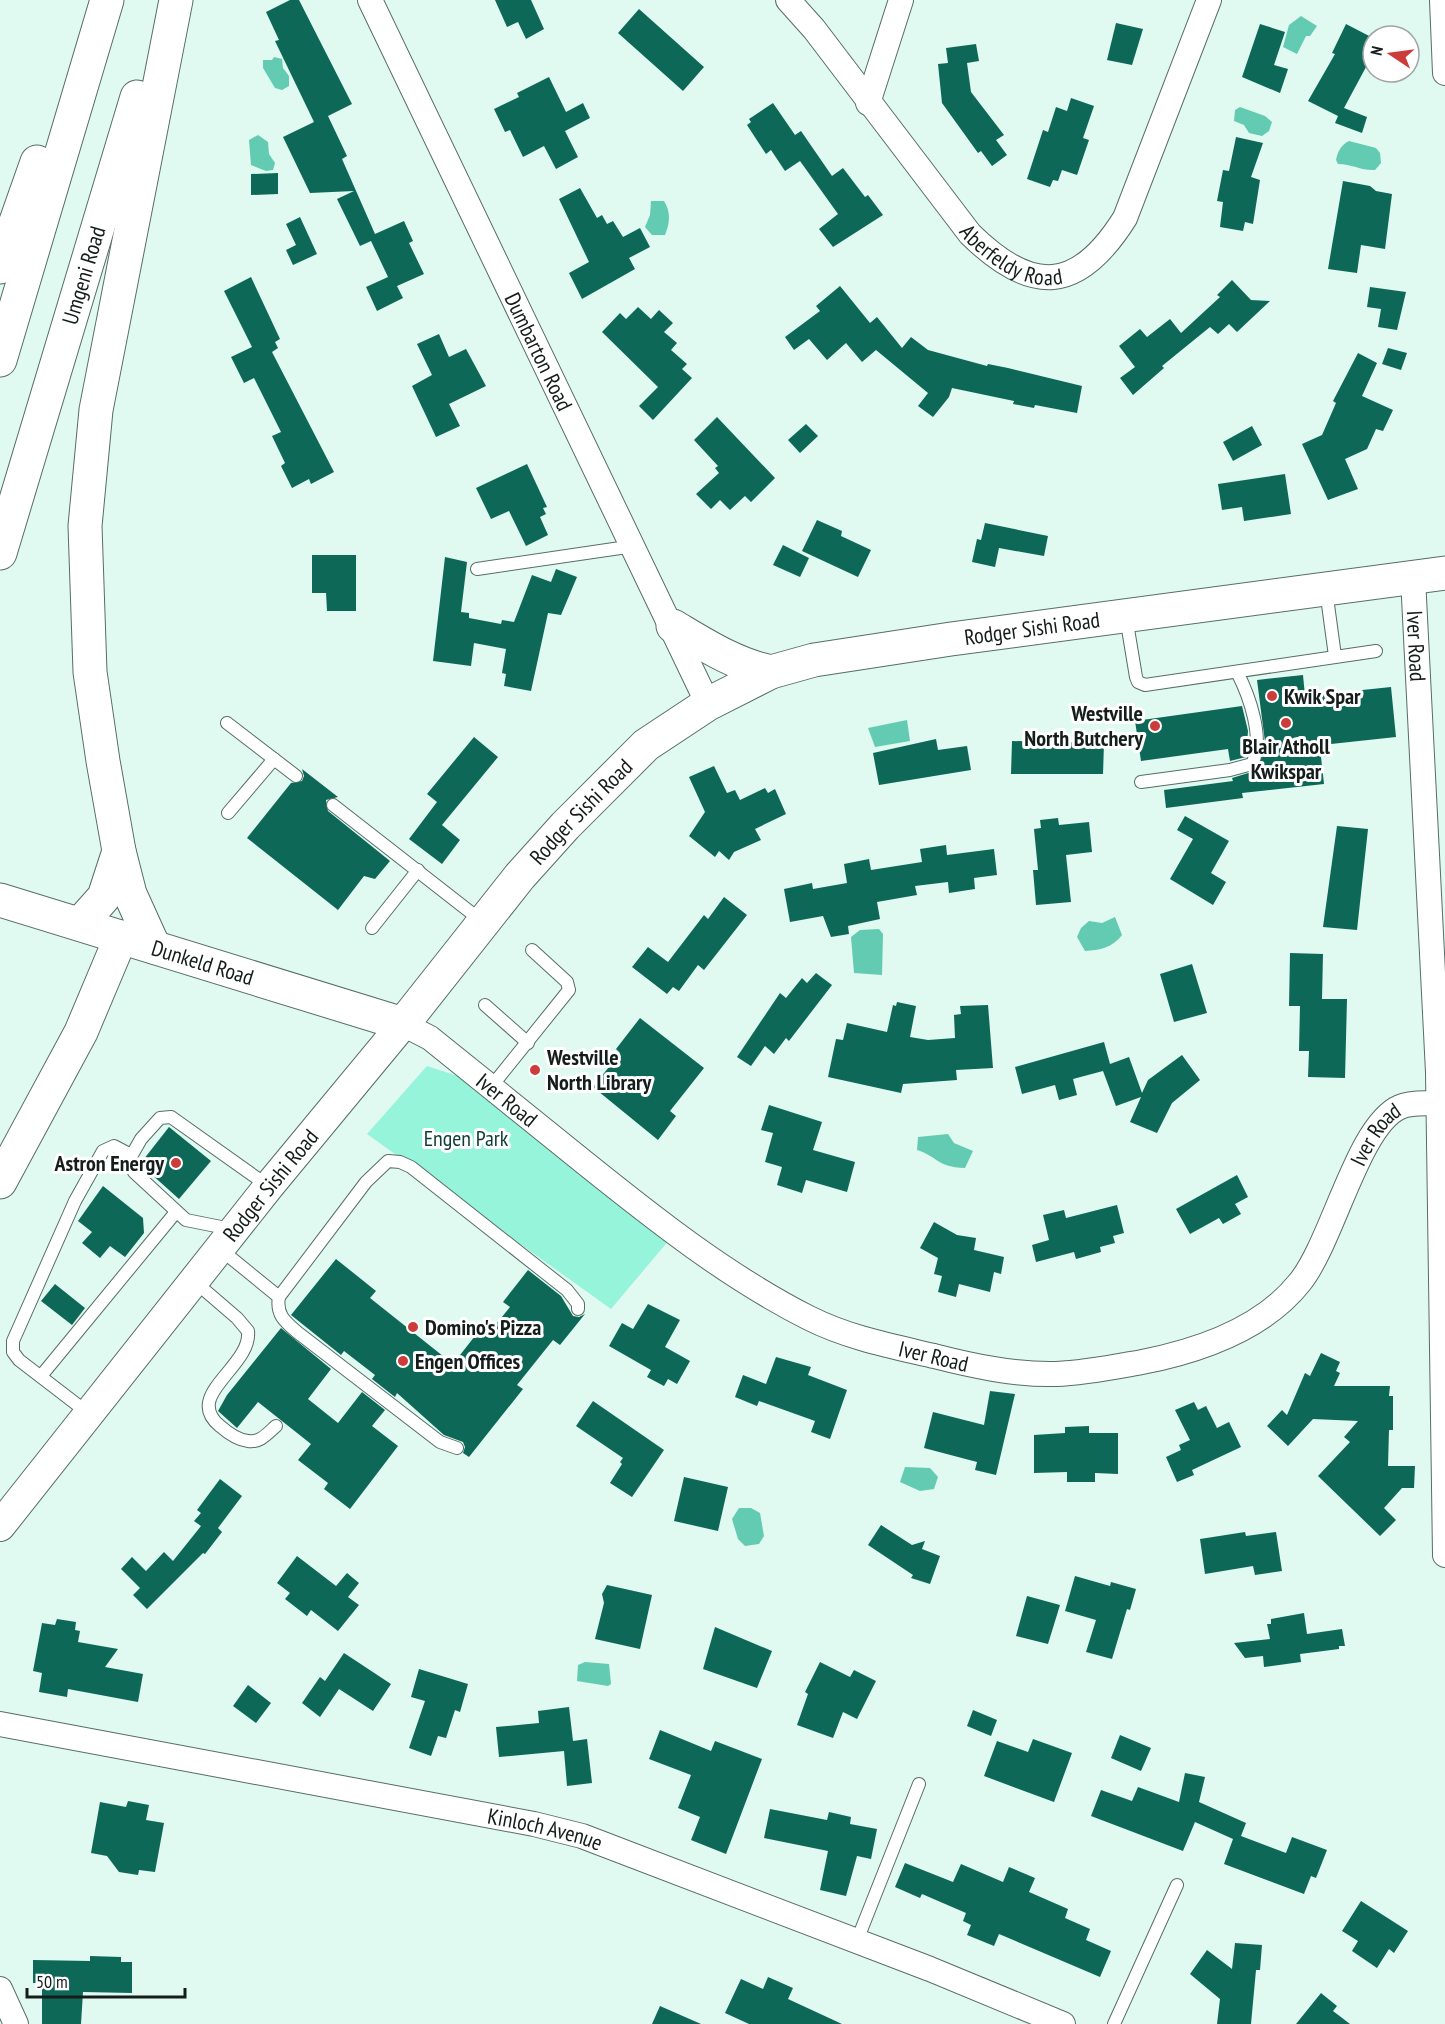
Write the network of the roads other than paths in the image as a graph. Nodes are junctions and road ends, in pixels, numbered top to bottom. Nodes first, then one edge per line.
1 (90, 0) edge
2 (107, 0) edge
3 (166, 0) edge
4 (176, 0) edge
5 (370, 0) edge
6 (788, 0) edge
7 (901, 0) edge
8 (1209, 0) edge
9 (1442, 0) edge
10 (1445, 73) edge
11 (868, 103) junction
12 (0, 267) edge
13 (0, 360) edge
14 (634, 546) junction
15 (0, 553) edge
16 (477, 569) dead end
17 (1445, 573) edge
18 (1413, 578) junction
19 (1326, 590) junction
20 (1126, 616) junction
21 (673, 626) junction
22 (1376, 651) dead end
23 (1335, 656) junction
24 (771, 672) junction
25 (1237, 672) junction
26 (708, 704) junction
27 (227, 723) dead end
28 (274, 759) junction
29 (296, 776) dead end
30 (1141, 782) dead end
31 (333, 805) dead end
32 (228, 813) dead end
33 (119, 851) junction
34 (418, 870) junction
35 (0, 900) edge
36 (483, 923) junction
37 (80, 924) junction
38 (372, 928) dead end
39 (121, 937) junction
40 (154, 947) junction
41 (532, 950) dead end
42 (485, 1005) dead end
43 (403, 1024) junction
44 (528, 1043) junction
45 (1441, 1071) edge
46 (490, 1087) junction
47 (1437, 1103) junction
48 (131, 1155) junction
49 (0, 1182) edge
50 (269, 1186) junction
51 (176, 1212) junction
52 (228, 1240) junction
53 (194, 1281) junction
54 (279, 1297) junction
55 (578, 1309) dead end
56 (41, 1376) junction
57 (89, 1414) junction
58 (276, 1426) dead end
59 (457, 1448) dead end
60 (0, 1526) edge
61 (1445, 1555) edge
62 (0, 1724) edge
63 (919, 1784) dead end
64 (1177, 1885) dead end
65 (856, 1943) junction
66 (0, 1989) edge
67 (16, 2024) edge
68 (1063, 2024) edge
69 (1114, 2024) edge

1 - 12 main road
2 - 13 main road
3 - 15 main road, Umgeni Road
4 - 33 main road
5 - 14 street, Dumbarton Road
6 - 11 street, Aberfeldy Road
7 - 11 street
8 - 11 street, Aberfeldy Road
9 - 10 street
14 - 16 lane
14 - 21 street, Dumbarton Road
17 - 18 main road, Rodger Sishi Road
18 - 19 main road, Rodger Sishi Road
18 - 45 street, Iver Road
19 - 20 main road, Rodger Sishi Road
19 - 23 lane
20 - 24 main road, Rodger Sishi Road
20 - 25 lane
21 - 24 main road
21 - 26 street, Dumbarton Road
22 - 23 lane
23 - 25 lane
24 - 26 main road, Rodger Sishi Road
25 - 30 lane
26 - 36 main road, Rodger Sishi Road
27 - 28 lane
28 - 29 lane
28 - 32 lane
31 - 34 lane
33 - 37 main road
33 - 40 main road
34 - 36 lane
34 - 38 lane
35 - 37 main road, Dunkeld Road
36 - 43 main road, Rodger Sishi Road
37 - 39 main road, Dunkeld Road
39 - 40 main road, Dunkeld Road
39 - 49 main road
40 - 43 main road, Dunkeld Road
41 - 44 lane
42 - 44 lane
43 - 46 street, Iver Road
43 - 50 street, Rodger Sishi Road
44 - 46 lane
45 - 47 street, Iver Road
46 - 47 street, Iver Road
47 - 61 street, Iver Road
48 - 50 lane
48 - 51 lane
48 - 56 lane
50 - 52 street, Rodger Sishi Road
51 - 52 lane
51 - 56 lane
52 - 53 street, Rodger Sishi Road
52 - 54 lane
53 - 57 street, Rodger Sishi Road
53 - 58 lane
54 - 55 lane
54 - 59 lane
56 - 57 lane
57 - 60 street, Rodger Sishi Road
62 - 65 street, Kinloch Avenue
63 - 65 lane
64 - 69 lane
65 - 68 street, Kinloch Avenue
66 - 67 street

